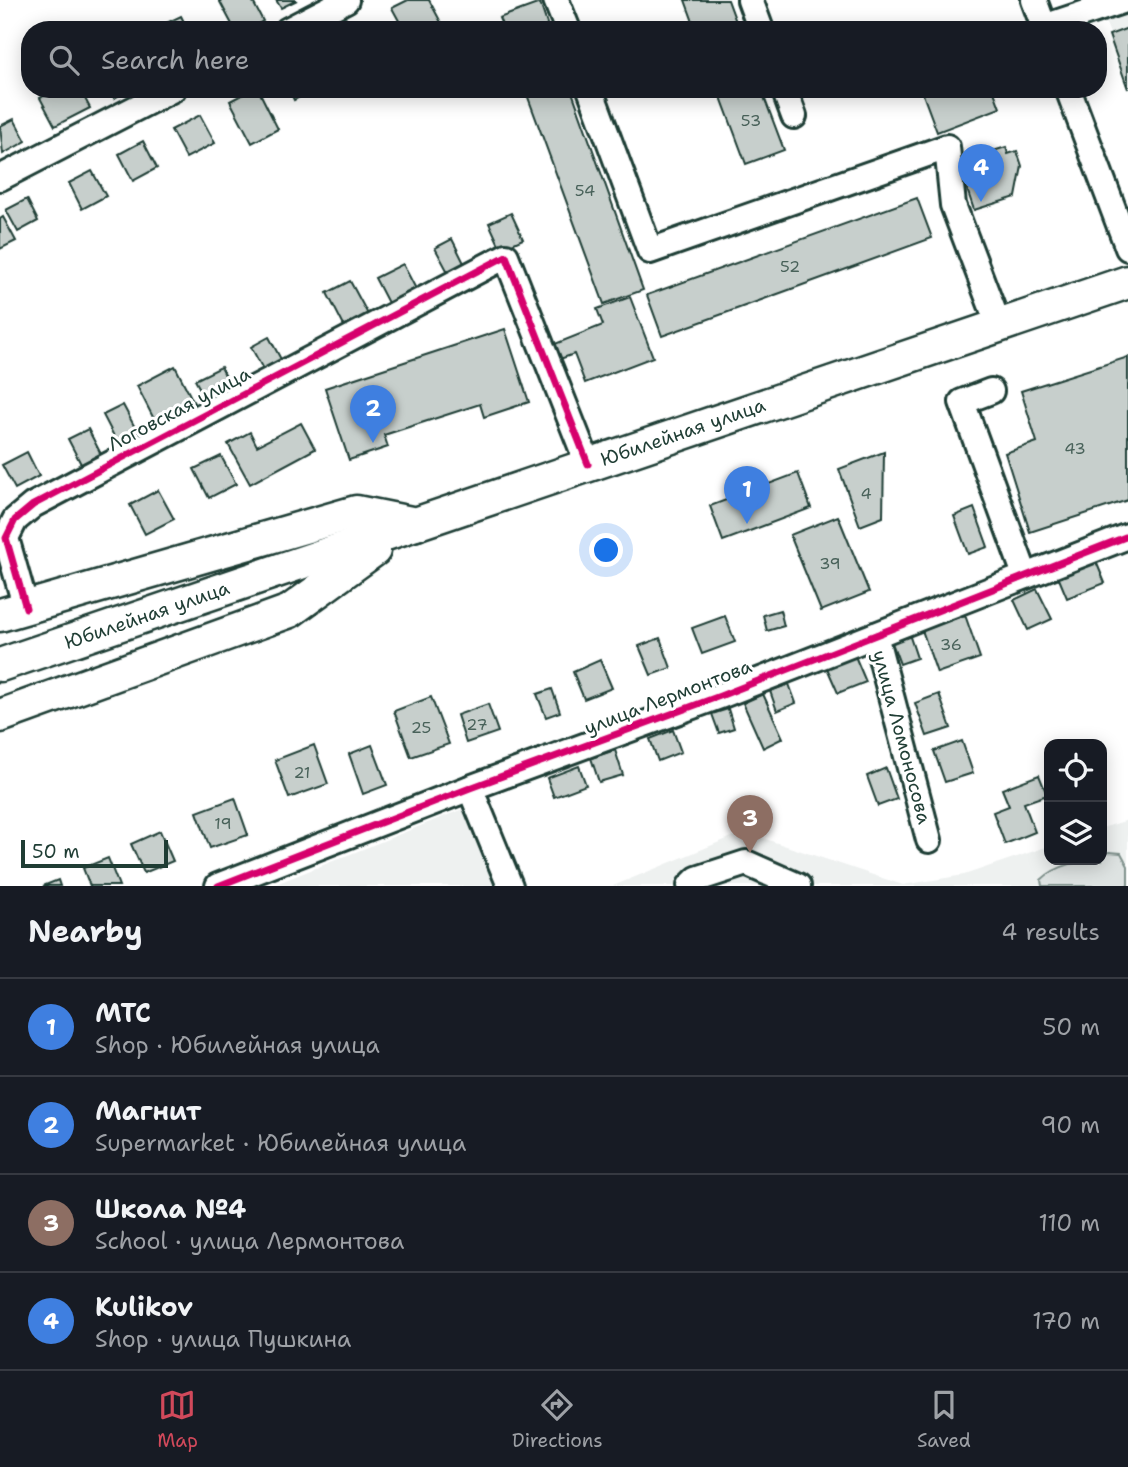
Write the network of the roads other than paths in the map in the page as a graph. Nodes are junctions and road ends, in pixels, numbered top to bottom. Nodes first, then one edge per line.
1 (346, 0) edge
2 (556, 0) edge
3 (750, 0) edge
4 (1034, 0) edge
5 (1125, 0) edge
6 (305, 21) edge
7 (564, 21) edge
8 (758, 21) edge
9 (1042, 21) edge
10 (1064, 21) edge
11 (156, 98) edge
12 (593, 98) edge
13 (787, 98) edge
14 (1071, 98) edge
15 (794, 116) dead end
16 (0, 178) edge
17 (1128, 248) edge
18 (1128, 282) edge
19 (999, 326) junction
20 (991, 391) dead end
21 (588, 464) junction
22 (417, 524) junction
23 (1128, 536) edge
24 (1025, 575) junction
25 (13, 612) edge
26 (875, 635) junction
27 (0, 665) edge
28 (0, 716) edge
29 (470, 788) junction
30 (929, 840) dead end
31 (218, 886) edge
32 (510, 886) edge
33 (690, 886) edge
34 (799, 886) edge

1 - 6 street
2 - 7 street
3 - 8 street
4 - 9 street
5 - 10 street
11 - 16 street
12 - 19 street
13 - 15 street
14 - 17 street
18 - 19 main road, Юбилейная улица
19 - 21 main road, Юбилейная улица
20 - 24 street
21 - 22 main road, Юбилейная улица
21 - 25 street, Логовская улица
22 - 25 main road
22 - 27 main road, Юбилейная улица
22 - 28 main road
23 - 24 street, улица Лермонтова
24 - 26 street, улица Лермонтова
26 - 29 street, улица Лермонтова
26 - 30 street, улица Ломоносова
29 - 31 street, улица Лермонтова
29 - 32 street
33 - 34 street

